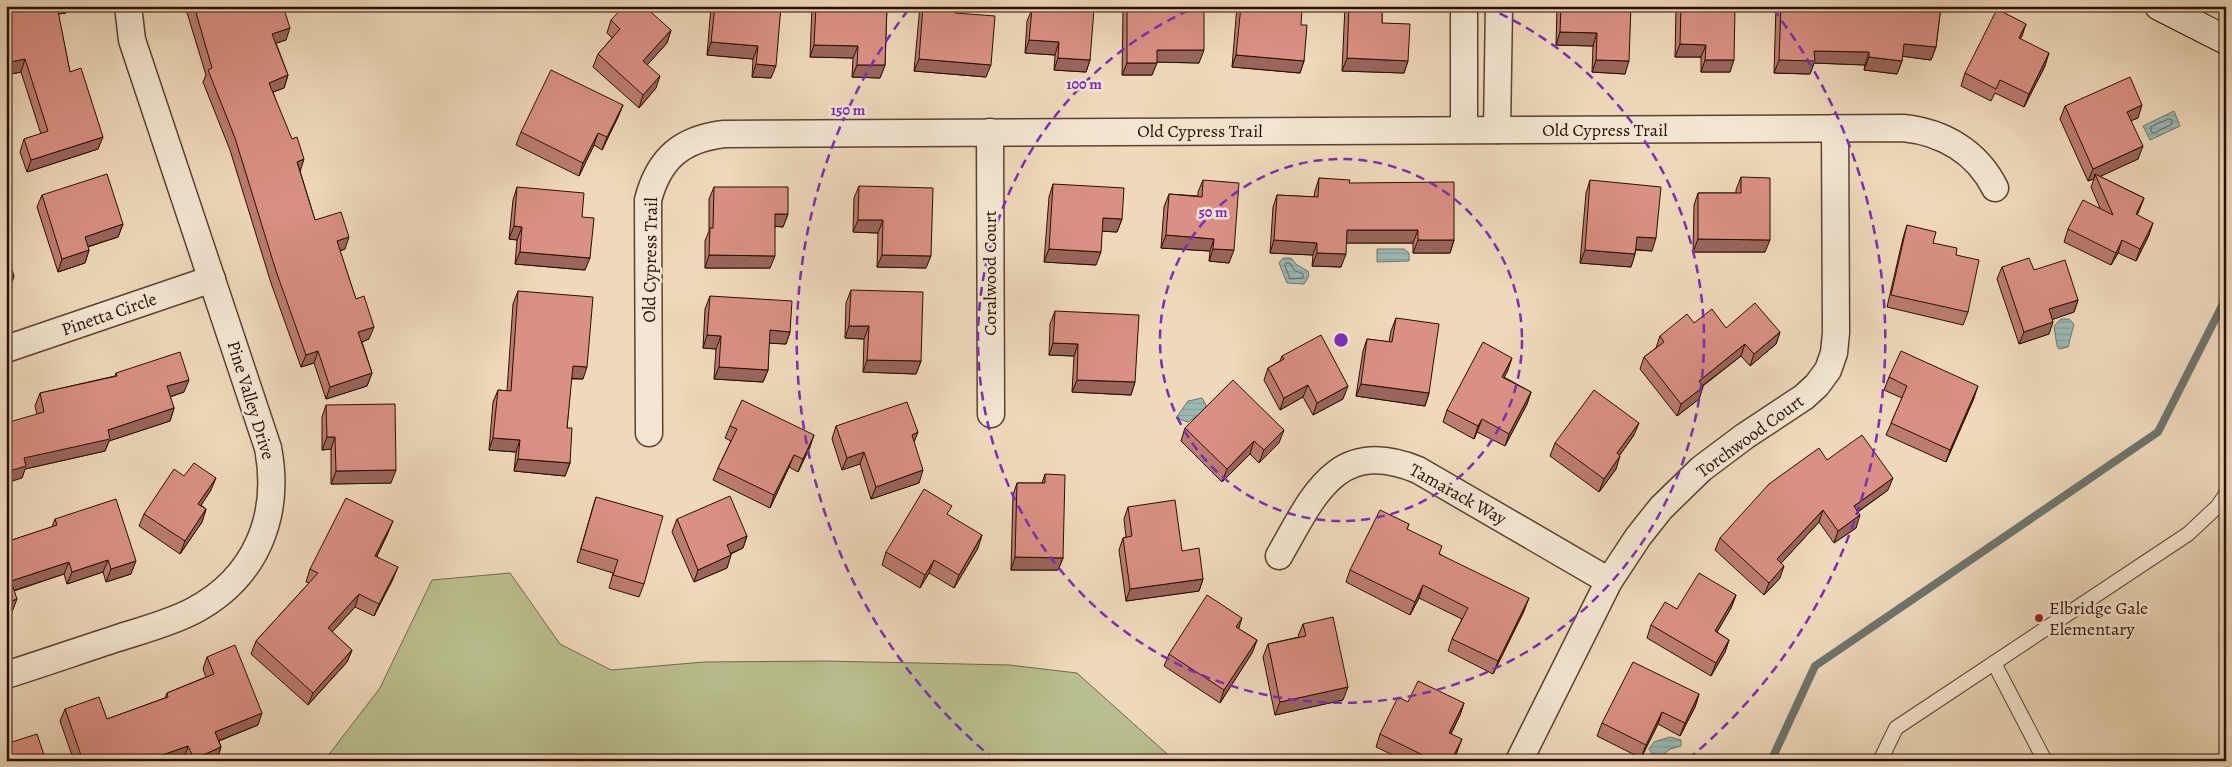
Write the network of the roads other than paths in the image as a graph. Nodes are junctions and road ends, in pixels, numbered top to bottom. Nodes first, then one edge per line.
1 (128, 6) edge
2 (1464, 6) edge
3 (1499, 6) edge
4 (2159, 6) edge
5 (2226, 40) edge
6 (1835, 128) junction
7 (1464, 130) junction
8 (1497, 130) junction
9 (990, 132) junction
10 (1995, 188) dead end
11 (212, 279) junction
12 (6, 349) edge
13 (991, 414) dead end
14 (648, 433) dead end
15 (2226, 494) edge
16 (1278, 556) dead end
17 (1609, 581) junction
18 (1994, 662) junction
19 (6, 675) edge
20 (1519, 761) edge
21 (1880, 761) edge
22 (2045, 761) edge

1 - 11 street, Pine Valley Drive
2 - 7 street
3 - 8 street
4 - 5 street
6 - 8 street, Old Cypress Trail
6 - 10 street, Old Cypress Trail
6 - 17 street, Torchwood Court
7 - 8 street, Old Cypress Trail
7 - 9 street, Old Cypress Trail
9 - 13 street, Coralwood Court
9 - 14 street, Old Cypress Trail
11 - 12 street, Pinetta Circle
11 - 19 street, Pine Valley Drive
15 - 18 lane
16 - 17 street, Tamarack Way
17 - 20 street, Torchwood Court
18 - 21 lane
18 - 22 lane

